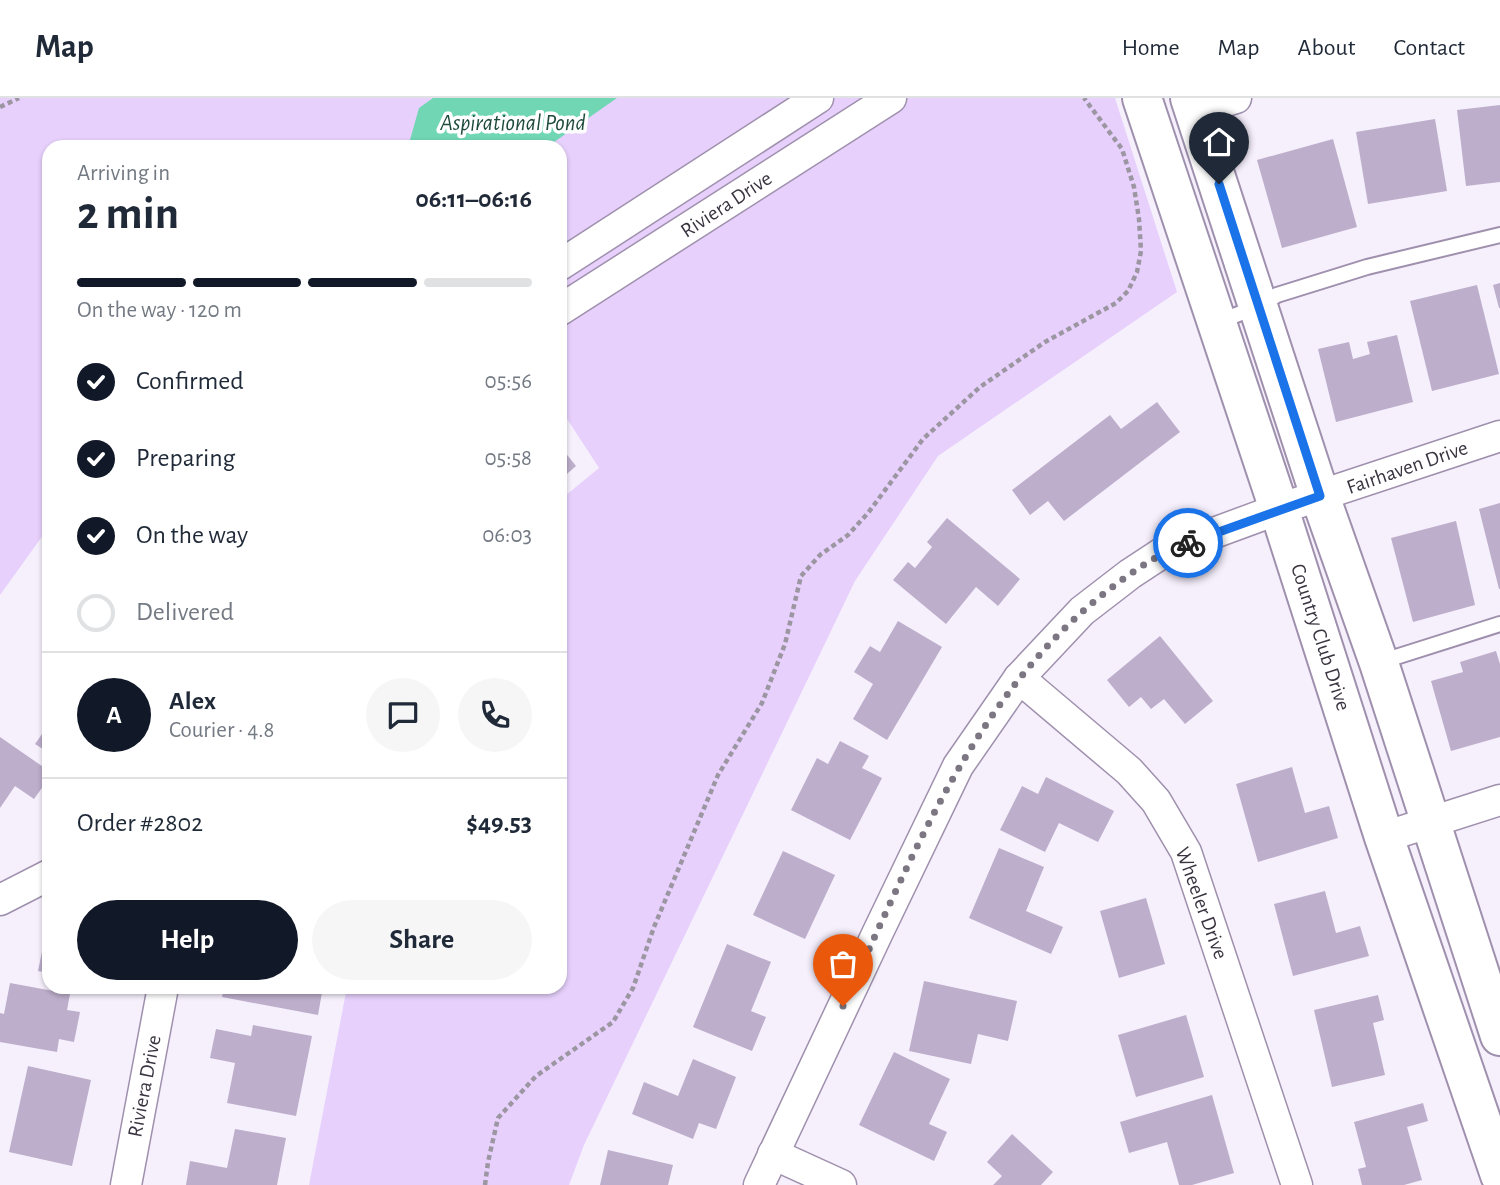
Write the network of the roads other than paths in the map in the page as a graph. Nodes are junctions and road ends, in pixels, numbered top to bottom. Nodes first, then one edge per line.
1 (818, 98) edge
2 (891, 98) edge
3 (1142, 98) edge
4 (1236, 98) edge
5 (1192, 105) edge
6 (1500, 234) edge
7 (567, 260) edge
8 (567, 306) edge
9 (1259, 306) junction
10 (1215, 323) junction
11 (1500, 436) edge
12 (1320, 496) junction
13 (1279, 509) junction
14 (1500, 624) edge
15 (1379, 663) junction
16 (1019, 678) junction
17 (1500, 800) edge
18 (1429, 821) junction
19 (1384, 837) junction
20 (42, 879) edge
21 (0, 900) edge
22 (162, 994) edge
23 (1500, 1036) edge
24 (773, 1154) junction
25 (1500, 1175) edge
26 (125, 1185) edge
27 (759, 1185) edge
28 (841, 1185) edge
29 (1297, 1185) edge

1 - 7 street, Riviera Drive
2 - 8 street, Riviera Drive
3 - 10 main road, Country Club Drive
4 - 5 street
5 - 9 main road
6 - 9 lane
9 - 10 lane
9 - 12 main road
10 - 13 main road, Country Club Drive
11 - 12 street, Fairhaven Drive
12 - 13 street, Fairhaven Drive
12 - 15 main road
13 - 16 street, Fairhaven Drive
13 - 19 main road, Country Club Drive
14 - 15 lane
15 - 18 main road
16 - 24 street, Fairhaven Drive
16 - 29 street, Wheeler Drive
17 - 18 street
18 - 19 street
18 - 23 main road
19 - 25 main road, Country Club Drive
20 - 21 street
22 - 26 street, Riviera Drive
24 - 27 street, Fairhaven Drive
24 - 28 street

